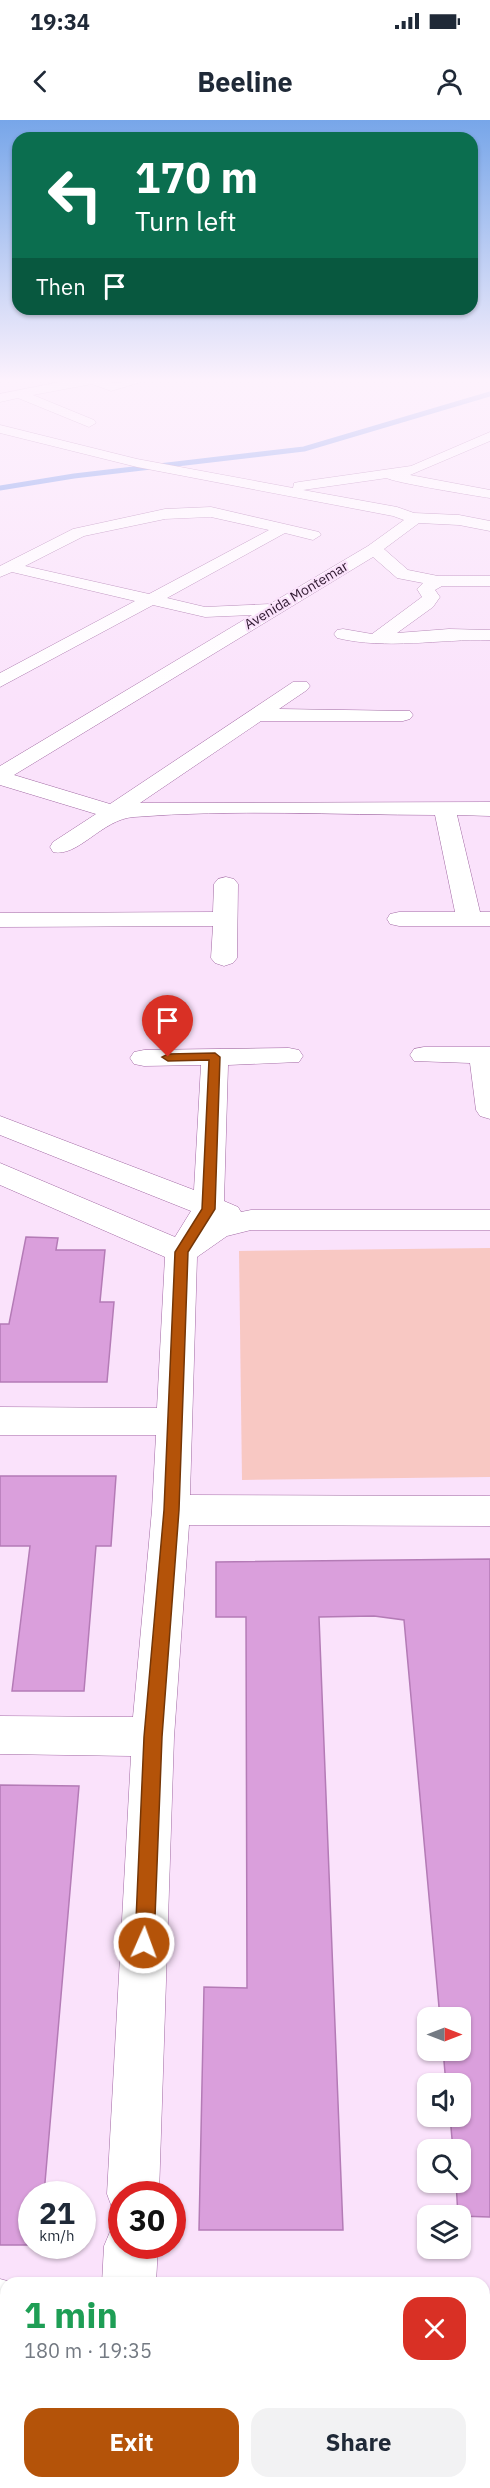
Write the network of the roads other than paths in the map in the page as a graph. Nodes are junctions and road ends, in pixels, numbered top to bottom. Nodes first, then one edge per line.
1 (288, 491) edge
2 (412, 518) junction
3 (490, 526) edge
4 (282, 529) junction
5 (313, 535) dead end
6 (374, 549) junction
7 (5, 570) edge
8 (321, 580) junction
9 (490, 580) edge
10 (356, 581) dead end
11 (432, 585) junction
12 (148, 600) junction
13 (274, 609) junction
14 (205, 612) junction
15 (343, 634) dead end
16 (490, 635) edge
17 (223, 638) junction
18 (374, 640) junction
19 (0, 681) edge
20 (300, 686) dead end
21 (259, 715) junction
22 (408, 738) dead end
23 (20, 765) junction
24 (0, 777) edge
25 (135, 798) junction
26 (164, 808) junction
27 (445, 809) junction
28 (490, 809) edge
29 (113, 812) junction
30 (61, 848) dead end
31 (226, 884) dead end
32 (225, 919) junction
33 (399, 919) dead end
34 (480, 919) edge
35 (0, 920) edge
36 (224, 958) dead end
37 (424, 1055) dead end
38 (486, 1055) edge
39 (289, 1056) dead end
40 (215, 1057) junction
41 (144, 1058) dead end
42 (490, 1110) edge
43 (0, 1125) edge
44 (0, 1173) edge
45 (208, 1209) junction
46 (251, 1220) junction
47 (490, 1220) edge
48 (181, 1252) junction
49 (0, 1420) edge
50 (174, 1422) junction
51 (171, 1510) junction
52 (490, 1511) edge
53 (0, 1735) edge
54 (153, 1737) junction
55 (134, 2181) edge
56 (130, 2259) edge
57 (129, 2277) edge

1 - 2 street
2 - 3 street
2 - 6 street, Avenida Montemar
4 - 5 street
4 - 7 street
4 - 12 street
6 - 8 street, Avenida Montemar
6 - 11 street
7 - 12 street
8 - 10 street
8 - 13 street, Avenida Montemar
9 - 11 street
11 - 18 street
12 - 14 street
12 - 19 street
13 - 14 street
13 - 17 street, Avenida Montemar
14 - 17 street
15 - 18 street
16 - 18 street
17 - 23 street, Avenida Montemar
20 - 21 street
21 - 22 street
21 - 25 street
23 - 24 street, Avenida Montemar
23 - 25 street
24 - 29 street
25 - 26 street
25 - 29 street
26 - 27 street
26 - 29 street
27 - 28 street
27 - 34 street
29 - 30 street
31 - 32 street
32 - 35 street
32 - 36 street
33 - 34 street
37 - 38 street
38 - 42 street
39 - 40 street
40 - 41 street
40 - 45 street
43 - 45 street
44 - 48 street
45 - 46 street
45 - 48 street
46 - 47 street
46 - 48 street
48 - 50 street
49 - 50 street
50 - 51 street
51 - 52 street
51 - 54 street
53 - 54 street
54 - 55 street
56 - 57 street

